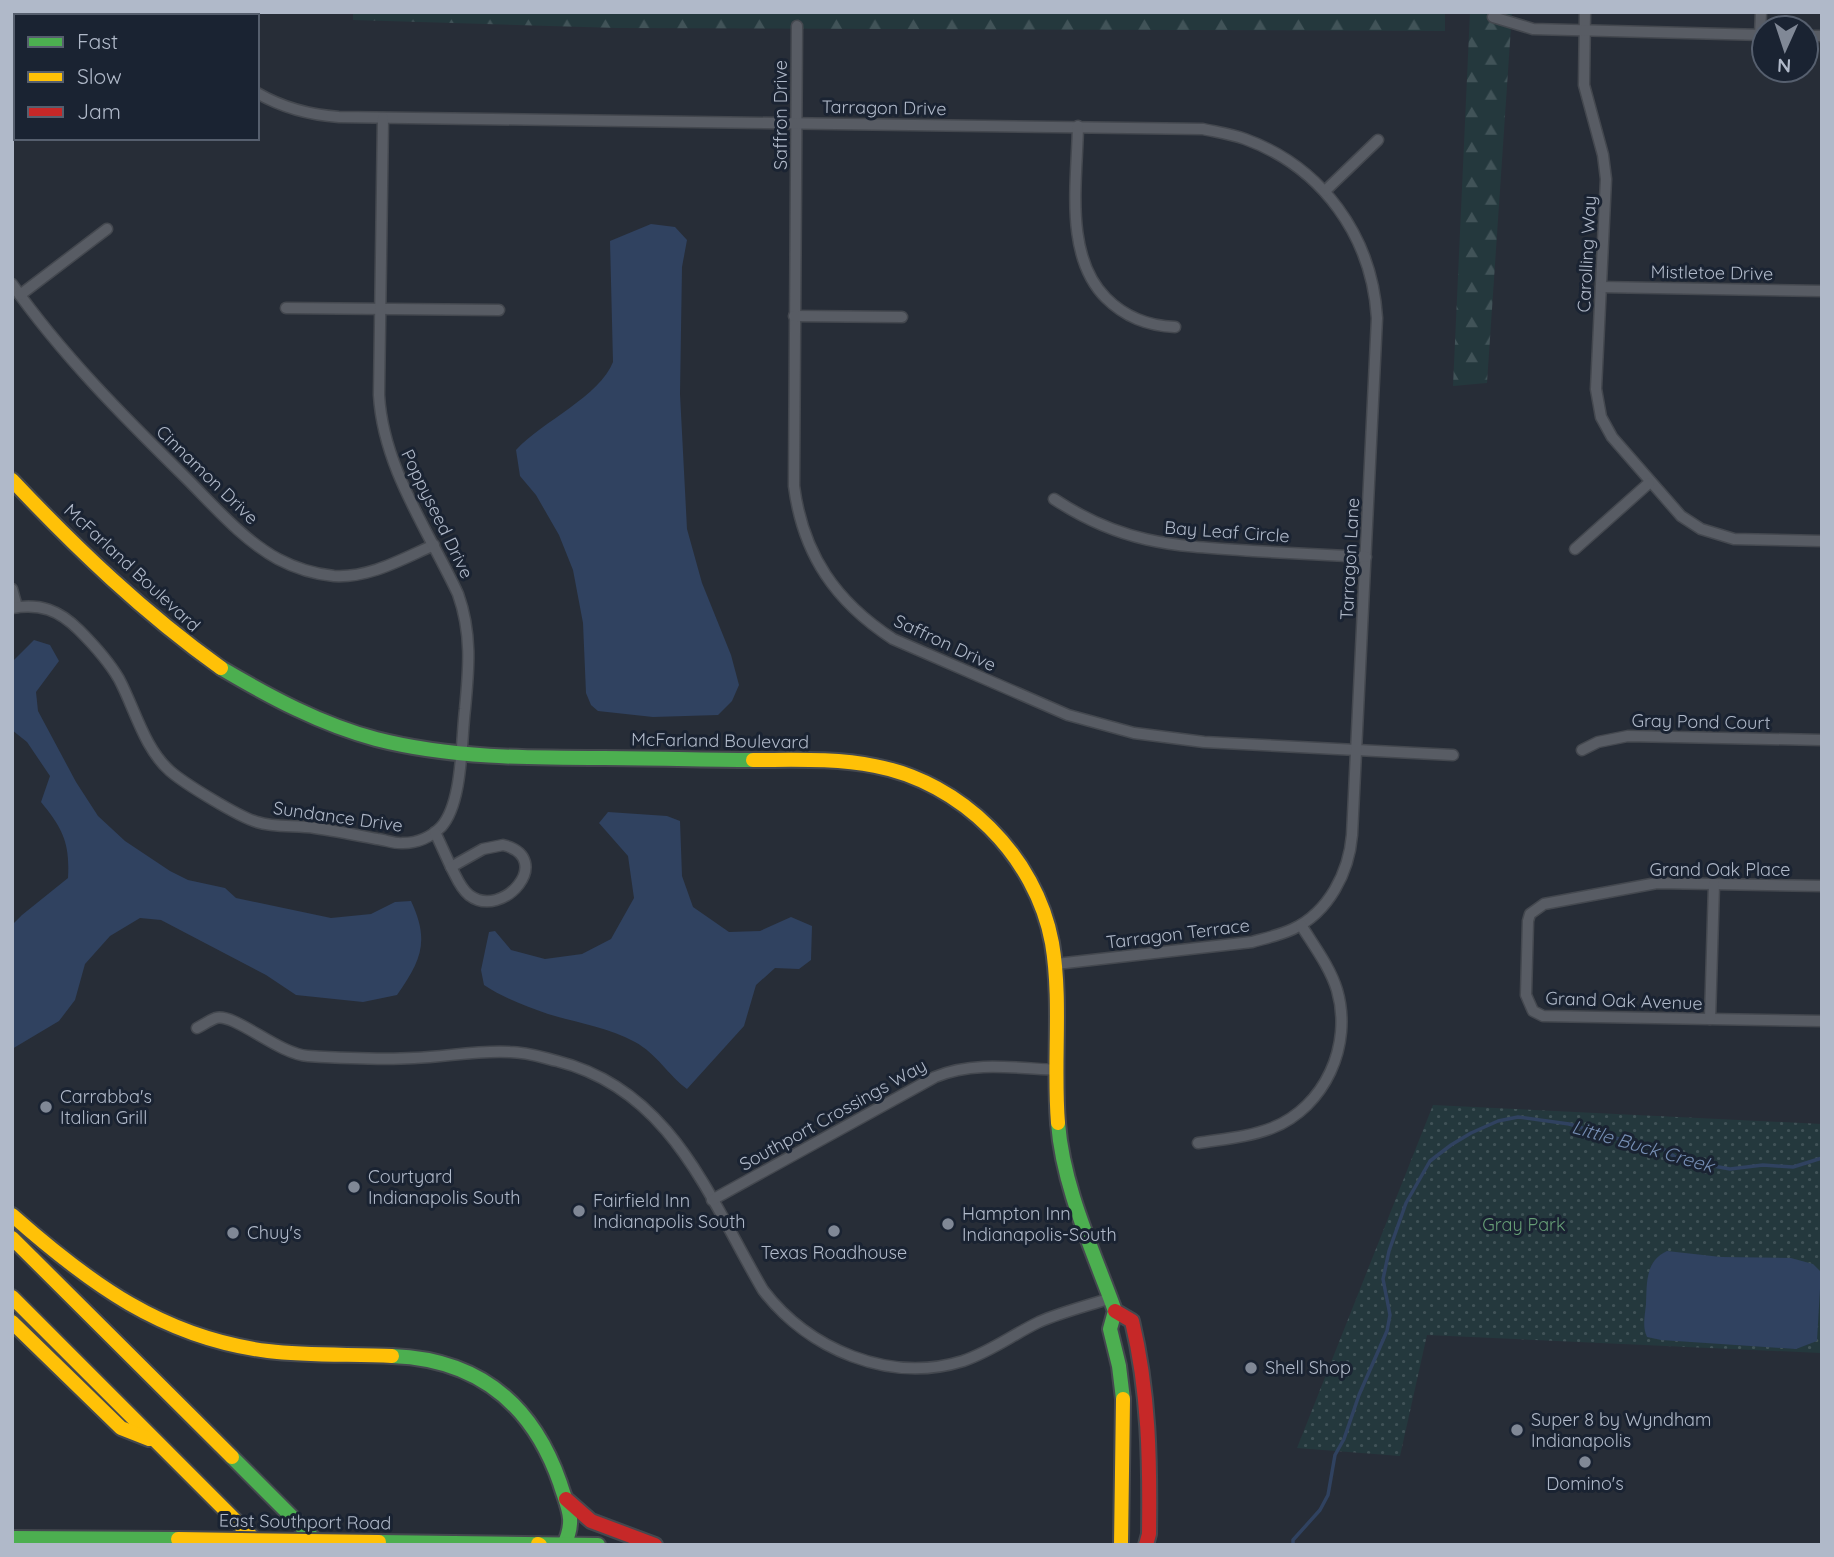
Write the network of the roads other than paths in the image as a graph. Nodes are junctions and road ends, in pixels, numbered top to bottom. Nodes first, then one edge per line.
1 (1585, 12) edge
2 (1493, 17) dead end
3 (797, 26) dead end
4 (1584, 32) junction
5 (1750, 35) edge
6 (259, 94) edge
7 (383, 118) junction
8 (797, 122) junction
9 (1078, 126) junction
10 (1378, 140) dead end
11 (1325, 191) junction
12 (107, 229) dead end
13 (12, 284) edge
14 (1601, 287) junction
15 (1822, 291) edge
16 (20, 295) junction
17 (286, 308) dead end
18 (380, 309) junction
19 (499, 310) dead end
20 (794, 316) junction
21 (902, 317) dead end
22 (1175, 327) dead end
23 (12, 480) edge
24 (1649, 483) junction
25 (1054, 499) dead end
26 (1822, 541) edge
27 (434, 545) junction
28 (1575, 549) dead end
29 (1366, 557) junction
30 (12, 589) edge
31 (15, 608) edge
32 (1822, 740) edge
33 (1356, 750) junction
34 (1582, 750) dead end
35 (460, 754) junction
36 (1453, 755) dead end
37 (435, 832) junction
38 (452, 867) junction
39 (1714, 884) junction
40 (1822, 886) edge
41 (1536, 909) joint
42 (1301, 925) junction
43 (1056, 964) junction
44 (1710, 1019) junction
45 (1822, 1021) edge
46 (197, 1028) dead end
47 (1056, 1070) junction
48 (1198, 1143) dead end
49 (712, 1199) junction
50 (12, 1215) edge
51 (12, 1238) edge
52 (12, 1297) edge
53 (1113, 1305) junction
54 (12, 1322) edge
55 (158, 1442) junction
56 (563, 1496) junction
57 (12, 1538) edge
58 (539, 1544) edge
59 (260, 1545) edge
60 (320, 1545) edge
61 (564, 1545) edge
62 (598, 1545) edge
63 (655, 1545) edge
64 (1121, 1545) edge
65 (1146, 1545) edge

1 - 4 street, Carolling Way
2 - 4 street
3 - 8 street, Saffron Drive
4 - 5 street
4 - 14 street, Carolling Way
6 - 7 street, Tarragon Drive
7 - 8 street, Tarragon Drive
7 - 18 street, Poppyseed Drive
8 - 9 street, Tarragon Drive
8 - 20 street, Saffron Drive
9 - 11 street, Tarragon Drive
9 - 22 street
10 - 11 street
11 - 29 street, Tarragon Lane
12 - 16 street
13 - 16 street, Cinnamon Drive
14 - 15 street, Mistletoe Drive
14 - 24 street, Carolling Way
16 - 27 street, Cinnamon Drive
17 - 18 street
18 - 19 street
18 - 27 street, Poppyseed Drive
20 - 21 street
20 - 33 street, Saffron Drive
23 - 35 main road, McFarland Boulevard
24 - 26 street, Carolling Way
24 - 28 street
25 - 29 street, Bay Leaf Circle
27 - 35 street, Poppyseed Drive
29 - 33 street, Tarragon Lane
30 - 31 street, Sundance Drive
31 - 37 street, Sundance Drive
32 - 34 street, Gray Pond Court
33 - 36 street, Saffron Drive
33 - 42 street, Tarragon Lane
35 - 37 street
35 - 43 main road, McFarland Boulevard
37 - 38 street
38 - 38 street
39 - 40 street, Grand Oak Place
39 - 41 street, Grand Oak Place
39 - 44 street
41 - 44 street, Grand Oak Avenue
42 - 43 street, Tarragon Terrace
42 - 48 street
43 - 47 main road, McFarland Boulevard
44 - 45 street, Grand Oak Avenue
46 - 49 street
47 - 49 street, Southport Crossings Way
47 - 53 main road, McFarland Boulevard
49 - 53 street
50 - 56 main road
51 - 60 main road
52 - 55 main road
53 - 64 main road, McFarland Boulevard
53 - 65 main road, McFarland Boulevard
54 - 55 main road
55 - 59 main road
56 - 61 main road
56 - 63 main road
57 - 58 main road, East Southport Road, bridge
58 - 61 main road, East Southport Road
61 - 62 main road, East Southport Road

